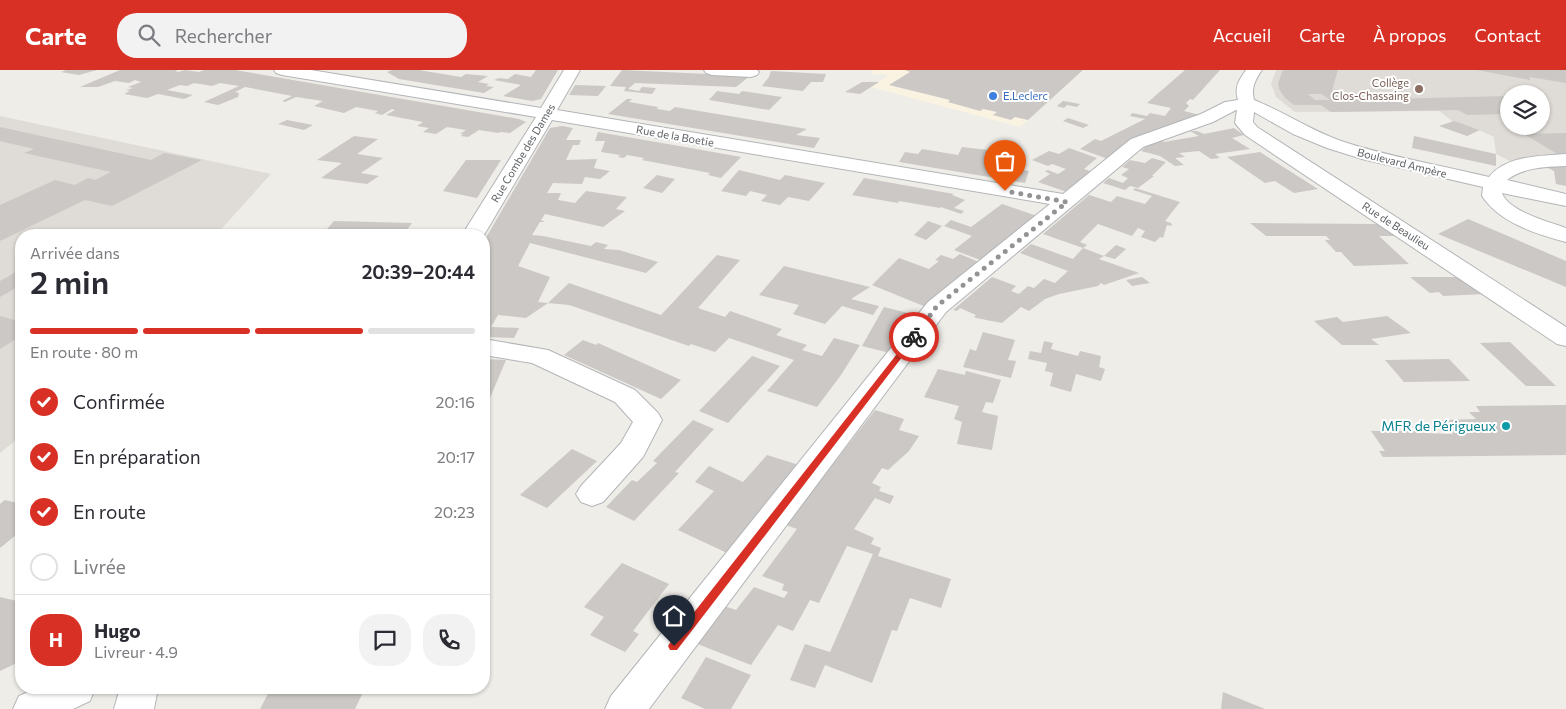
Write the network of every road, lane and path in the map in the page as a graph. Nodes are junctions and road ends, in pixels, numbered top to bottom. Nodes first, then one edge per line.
1 (282, 70) edge
2 (572, 70) edge
3 (712, 70) edge
4 (1254, 70) edge
5 (751, 72) dead end
6 (1247, 103) junction
7 (546, 115) junction
8 (1566, 160) edge
9 (1494, 184) junction
10 (1566, 200) edge
11 (1067, 202) junction
12 (477, 229) edge
13 (1566, 235) edge
14 (1566, 338) edge
15 (490, 349) edge
16 (592, 494) dead end
17 (63, 694) edge
18 (138, 694) edge
19 (32, 709) edge
20 (134, 709) edge
21 (625, 709) edge

1 - 7 street, Rue de la Boetie
2 - 7 street, Rue Combe des Dames
3 - 5 street
4 - 6 street, Rue de Beaulieu
6 - 9 street, Boulevard Ampère
6 - 11 street
6 - 14 street, Rue de Beaulieu
7 - 11 street, Rue de la Boetie
7 - 12 street, Rue Combe des Dames
8 - 9 street
9 - 10 street, Boulevard Ampère
9 - 13 street
11 - 21 street
15 - 16 street
17 - 19 street
18 - 20 street

